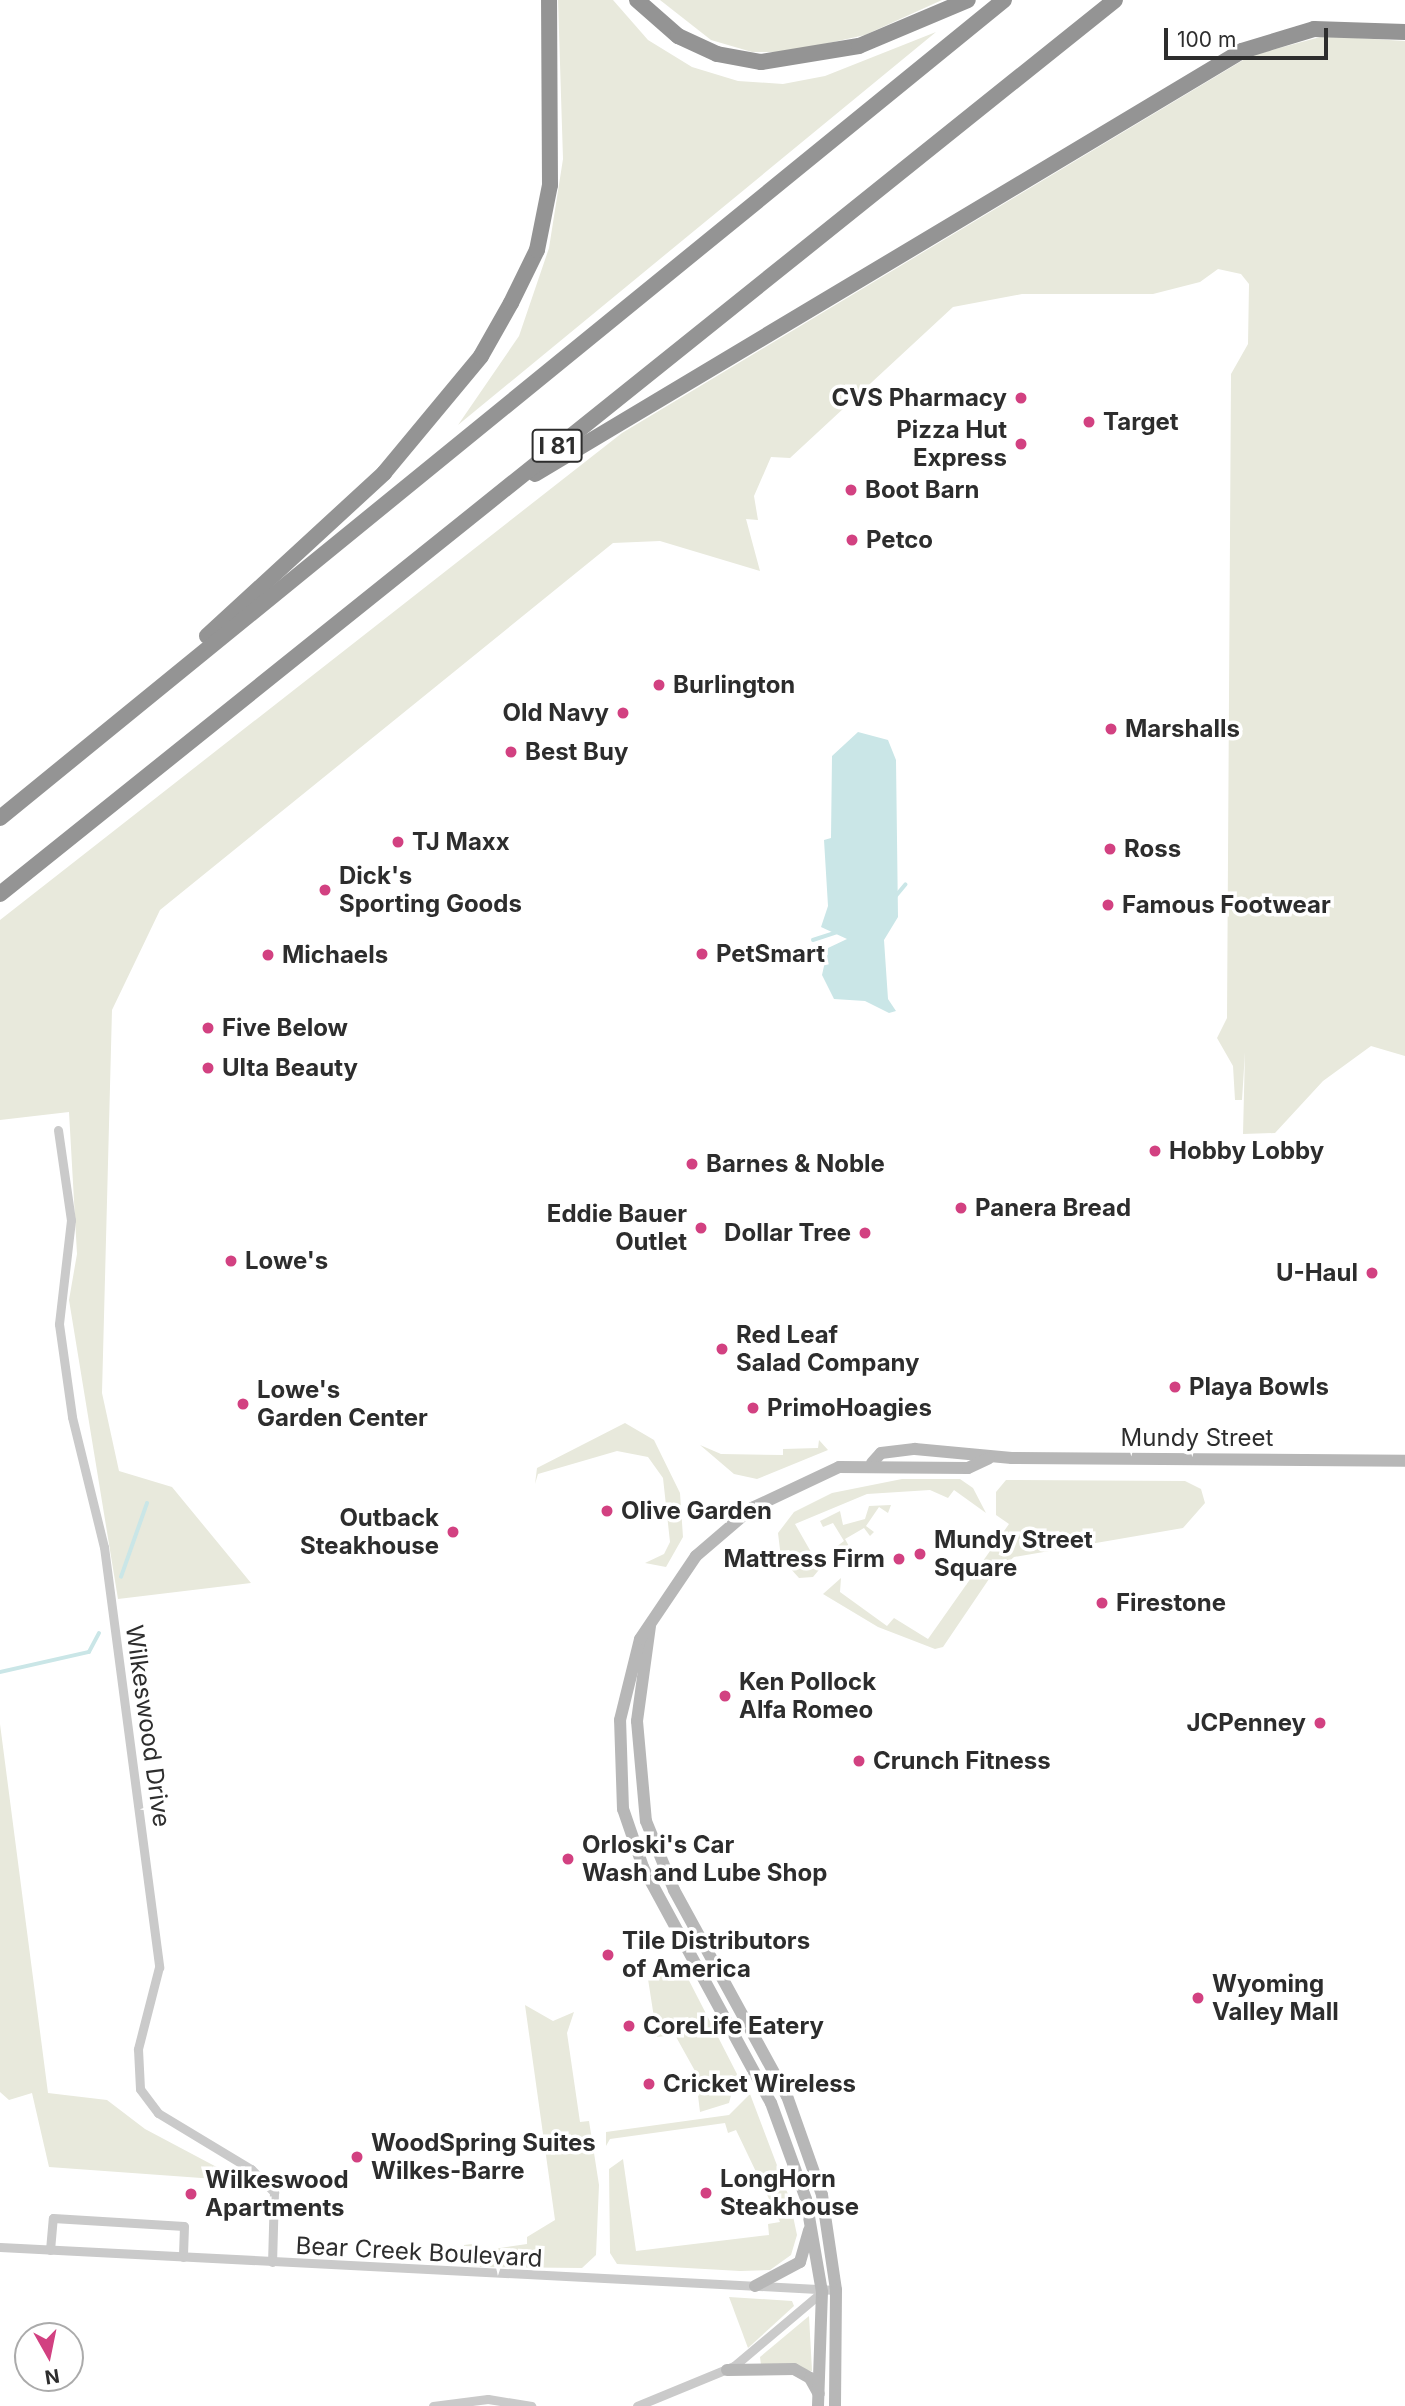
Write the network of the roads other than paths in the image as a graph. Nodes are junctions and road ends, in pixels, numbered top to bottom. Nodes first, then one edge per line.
1 (549, 0) edge
2 (638, 0) edge
3 (968, 0) edge
4 (1004, 0) edge
5 (1115, 0) edge
6 (1405, 32) edge
7 (479, 508) junction
8 (1, 817) edge
9 (0, 894) edge
10 (58, 1130) dead end
11 (989, 1458) junction
12 (1405, 1461) edge
13 (872, 1463) junction
14 (650, 1626) junction
15 (811, 2223) junction
16 (0, 2247) edge
17 (50, 2250) junction
18 (183, 2257) junction
19 (272, 2262) junction
20 (755, 2286) junction
21 (836, 2290) junction
22 (822, 2292) junction
23 (727, 2370) junction
24 (819, 2400) edge
25 (433, 2406) edge
26 (531, 2406) edge
27 (637, 2406) edge
28 (835, 2406) edge

1 - 8 highway
2 - 3 highway
4 - 8 highway, I 81
5 - 7 highway, I 81
6 - 7 highway
7 - 9 highway, I 81
10 - 19 street, Wilkeswood Drive
11 - 12 main road, Mundy Street
11 - 13 main road, Mundy Street
11 - 13 main road, Mundy Street
13 - 14 main road, Mundy Street
14 - 15 main road, Mundy Street
14 - 21 main road, Mundy Street
15 - 20 main road
15 - 22 main road, Mundy Street
16 - 17 street, Bear Creek Boulevard
17 - 18 street, Bear Creek Boulevard
17 - 18 street
18 - 19 street, Bear Creek Boulevard
19 - 20 street, Bear Creek Boulevard
20 - 22 street, Bear Creek Boulevard
21 - 22 street, Bear Creek Boulevard
21 - 28 main road, Mundy Street
22 - 23 street
22 - 24 main road, Mundy Street
23 - 24 main road
23 - 27 street
25 - 26 street

